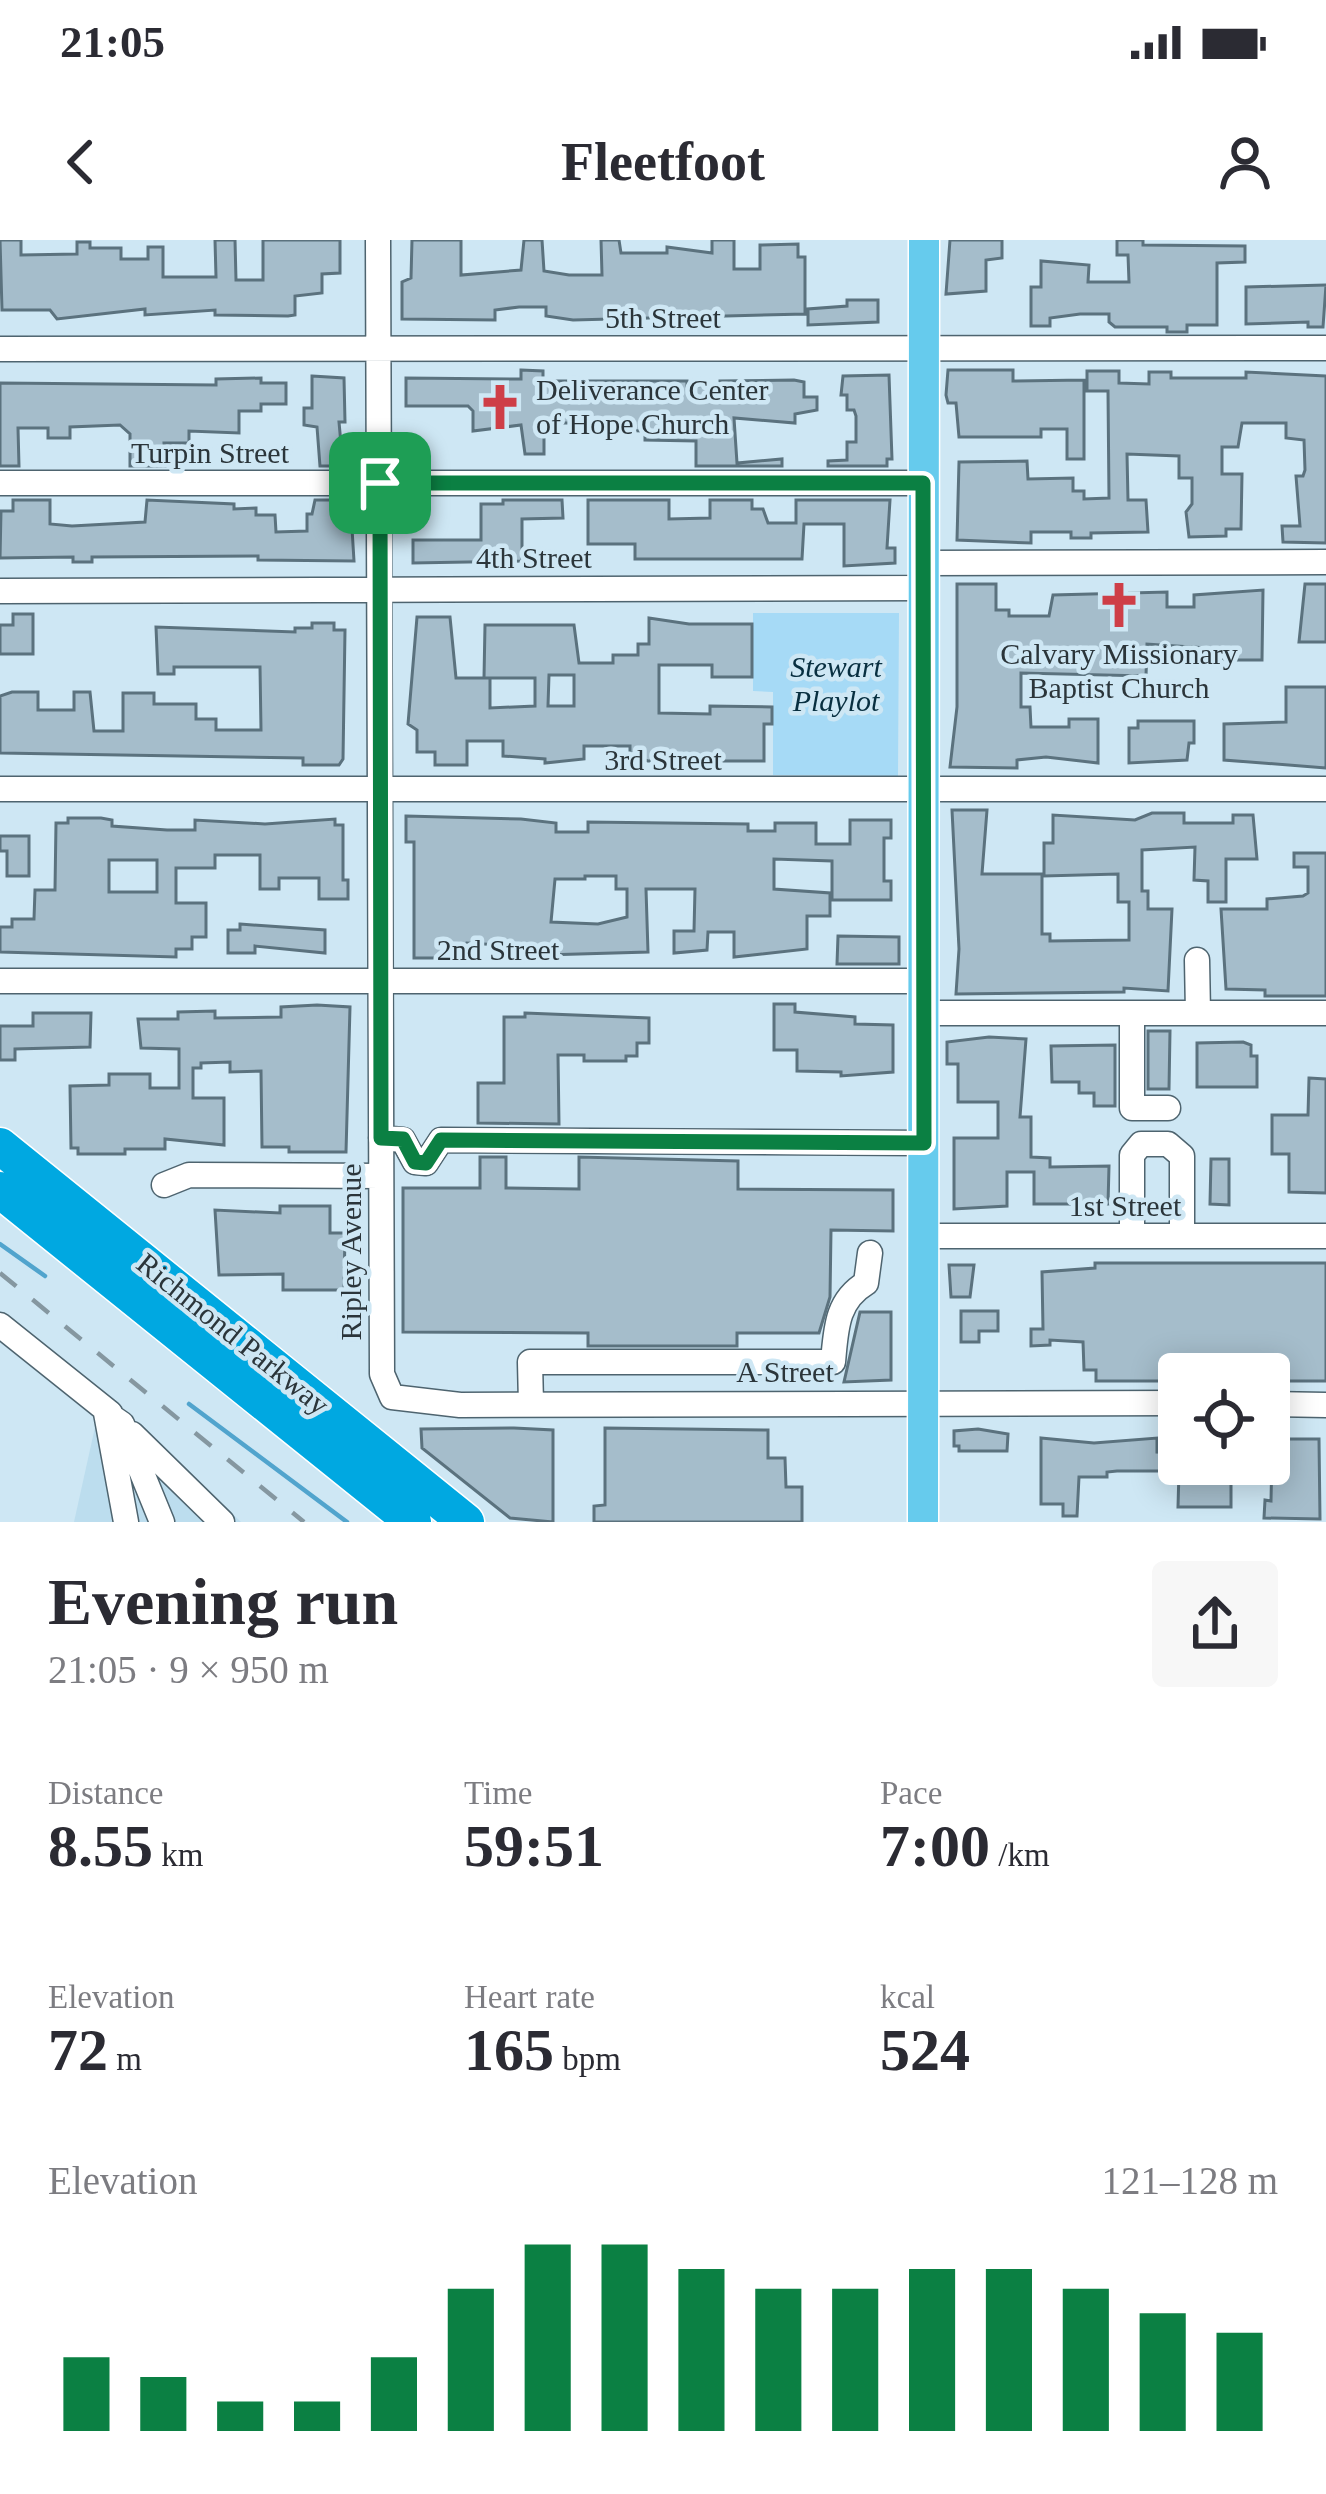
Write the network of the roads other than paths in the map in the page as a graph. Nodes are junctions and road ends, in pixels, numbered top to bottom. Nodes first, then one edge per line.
1 (378, 240) edge
2 (924, 240) edge
3 (923, 348) junction
4 (1326, 348) edge
5 (0, 349) edge
6 (379, 349) junction
7 (0, 482) edge
8 (380, 483) junction
9 (923, 483) junction
10 (1326, 562) edge
11 (924, 576) junction
12 (380, 588) junction
13 (0, 591) edge
14 (0, 789) edge
15 (381, 789) junction
16 (923, 789) junction
17 (1326, 789) edge
18 (1197, 960) dead end
19 (381, 980) junction
20 (0, 981) edge
21 (924, 981) junction
22 (1326, 1012) edge
23 (924, 1013) junction
24 (1132, 1013) junction
25 (1198, 1013) junction
26 (1168, 1108) dead end
27 (381, 1138) junction
28 (924, 1143) junction
29 (0, 1146) edge
30 (381, 1177) junction
31 (164, 1185) dead end
32 (0, 1190) edge
33 (924, 1236) junction
34 (1132, 1236) junction
35 (1182, 1236) junction
36 (1326, 1236) edge
37 (870, 1252) dead end
38 (0, 1325) edge
39 (392, 1397) joint
40 (924, 1402) junction
41 (1158, 1403) edge
42 (531, 1404) junction
43 (1290, 1404) edge
44 (1326, 1405) edge
45 (116, 1418) junction
46 (126, 1522) edge
47 (162, 1522) edge
48 (223, 1522) edge
49 (413, 1522) edge
50 (466, 1522) edge
51 (923, 1522) edge

1 - 6 street, Ripley Avenue
2 - 3 main road
3 - 4 street, 5th Street
3 - 6 street, 5th Street
3 - 9 main road
5 - 6 street, 5th Street
6 - 8 street, Ripley Avenue
7 - 8 street, Turpin Street
8 - 9 street, Turpin Street
8 - 12 street, Ripley Avenue
9 - 11 main road
10 - 11 street, 4th Street
11 - 12 street, 4th Street
11 - 16 main road
12 - 13 street, 4th Street
12 - 15 street, Ripley Avenue
14 - 15 street, 3rd Street
15 - 16 street, 3rd Street
15 - 19 street, Ripley Avenue
16 - 17 street, 3rd Street
16 - 21 main road
18 - 25 street
19 - 20 street, 2nd Street
19 - 21 street, 2nd Street
19 - 27 street, Ripley Avenue
21 - 23 main road
22 - 25 street
23 - 24 street
23 - 28 main road
24 - 25 street
24 - 26 street
27 - 28 street
27 - 30 street, Ripley Avenue
28 - 33 main road
29 - 50 highway, Richmond Parkway
30 - 31 street
30 - 39 street, Ripley Avenue
32 - 49 highway, Richmond Parkway
33 - 34 street, 1st Street
33 - 40 main road
34 - 35 street, 1st Street
34 - 35 street
35 - 36 street, 1st Street
37 - 42 street
38 - 45 street
39 - 42 street, A Street
40 - 41 street, A Street
40 - 42 street, A Street
40 - 51 main road
43 - 44 street
45 - 46 street
45 - 47 street
45 - 48 street

